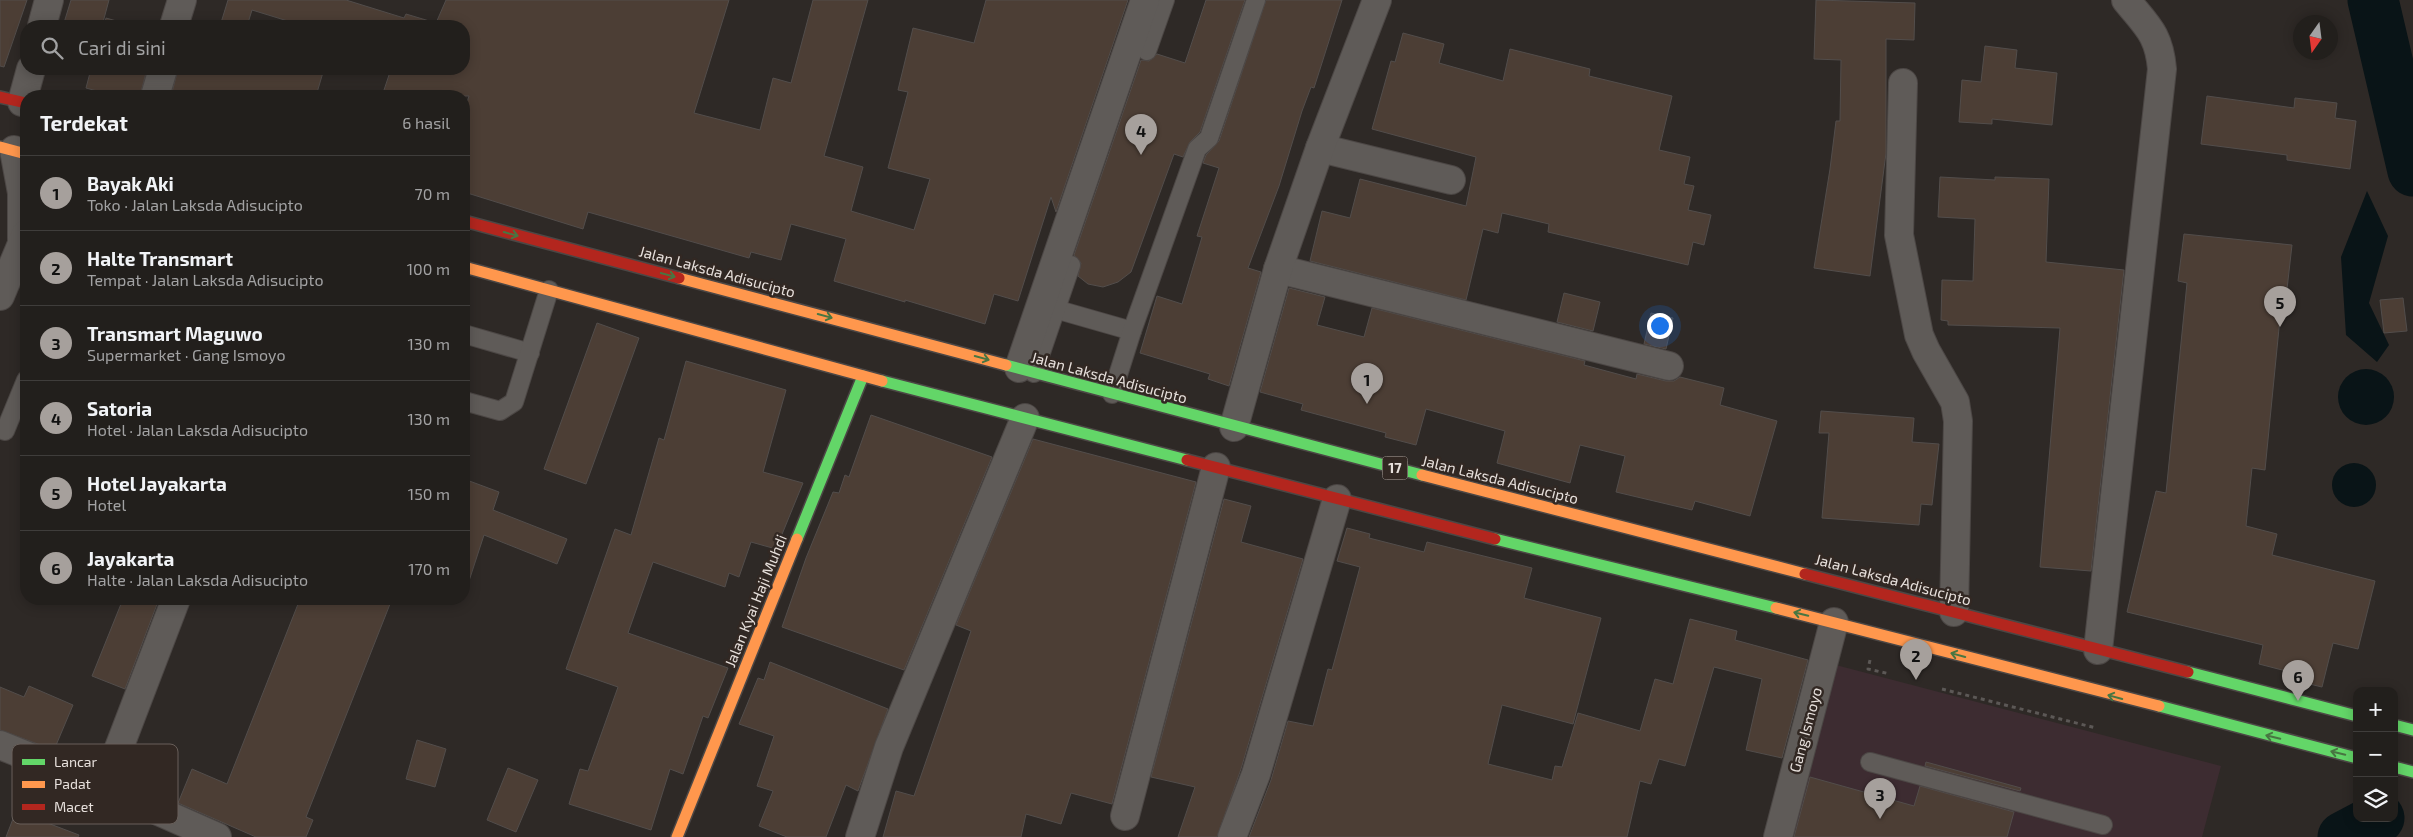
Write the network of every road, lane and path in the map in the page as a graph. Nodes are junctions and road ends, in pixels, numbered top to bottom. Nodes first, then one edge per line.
1 (49, 0) edge
2 (182, 0) edge
3 (1145, 0) edge
4 (1166, 0) edge
5 (1256, 0) edge
6 (1377, 0) edge
7 (2126, 0) edge
8 (44, 20) edge
9 (176, 20) edge
10 (1147, 51) dead end
11 (28, 75) edge
12 (161, 75) edge
13 (1903, 83) dead end
14 (21, 90) edge
15 (157, 90) edge
16 (1320, 148) junction
17 (13, 150) edge
18 (1450, 180) dead end
19 (20, 183) edge
20 (470, 223) edge
21 (20, 247) edge
22 (1071, 266) dead end
23 (470, 269) edge
24 (1278, 269) junction
25 (549, 290) junction
26 (0, 296) edge
27 (1055, 309) junction
28 (1132, 331) junction
29 (470, 336) edge
30 (530, 353) junction
31 (1669, 366) dead end
32 (1026, 371) junction
33 (863, 376) junction
34 (1112, 394) junction
35 (20, 395) edge
36 (470, 403) edge
37 (1025, 418) junction
38 (1234, 427) junction
39 (5, 431) dead end
40 (1216, 467) junction
41 (1338, 499) junction
42 (174, 605) edge
43 (1954, 612) junction
44 (1834, 622) junction
45 (2098, 650) junction
46 (1870, 660) dead end
47 (1890, 674) dead end
48 (1942, 688) dead end
49 (2353, 715) edge
50 (2398, 726) edge
51 (2096, 728) dead end
52 (2413, 730) edge
53 (120, 744) edge
54 (0, 745) edge
55 (12, 750) edge
56 (2353, 757) edge
57 (1870, 762) dead end
58 (2398, 768) edge
59 (2413, 772) edge
60 (1125, 816) dead end
61 (178, 820) edge
62 (2102, 825) dead end
63 (866, 835) edge
64 (217, 837) edge
65 (677, 837) edge
66 (1232, 837) edge
67 (1778, 837) edge

1 - 8 street
2 - 9 street
3 - 32 street
4 - 10 lane
5 - 28 lane
6 - 16 street
7 - 45 street
11 - 14 street
12 - 15 street
13 - 43 street
16 - 18 street
16 - 24 street
17 - 19 street
20 -> 32 main road, Jalan Laksda Adisucipto / 17
21 - 26 street
22 - 27 lane
23 - 25 main road
24 - 31 street
24 - 38 street
25 - 30 lane
25 - 33 main road
27 - 28 lane
27 - 32 lane
28 - 34 lane
29 - 30 lane
30 - 36 lane
32 - 34 main road, Jalan Laksda Adisucipto / 17
33 - 37 main road
33 - 65 main road, Jalan Kyai Haji Muhdi
34 - 38 main road, Jalan Laksda Adisucipto / 17
35 - 39 lane
37 - 40 main road
37 - 63 street
38 - 43 main road, Jalan Laksda Adisucipto / 17
40 - 41 main road
40 - 60 street
44 -> 41 main road
41 - 66 street
42 - 53 street
43 - 45 main road, Jalan Laksda Adisucipto / 17
56 -> 44 main road
44 - 67 street, Gang Ismoyo
45 - 49 main road, Jalan Laksda Adisucipto / 17
46 - 47 path
48 - 51 path
50 - 52 main road
54 - 55 street
57 - 62 lane
58 - 59 main road
61 - 64 street

